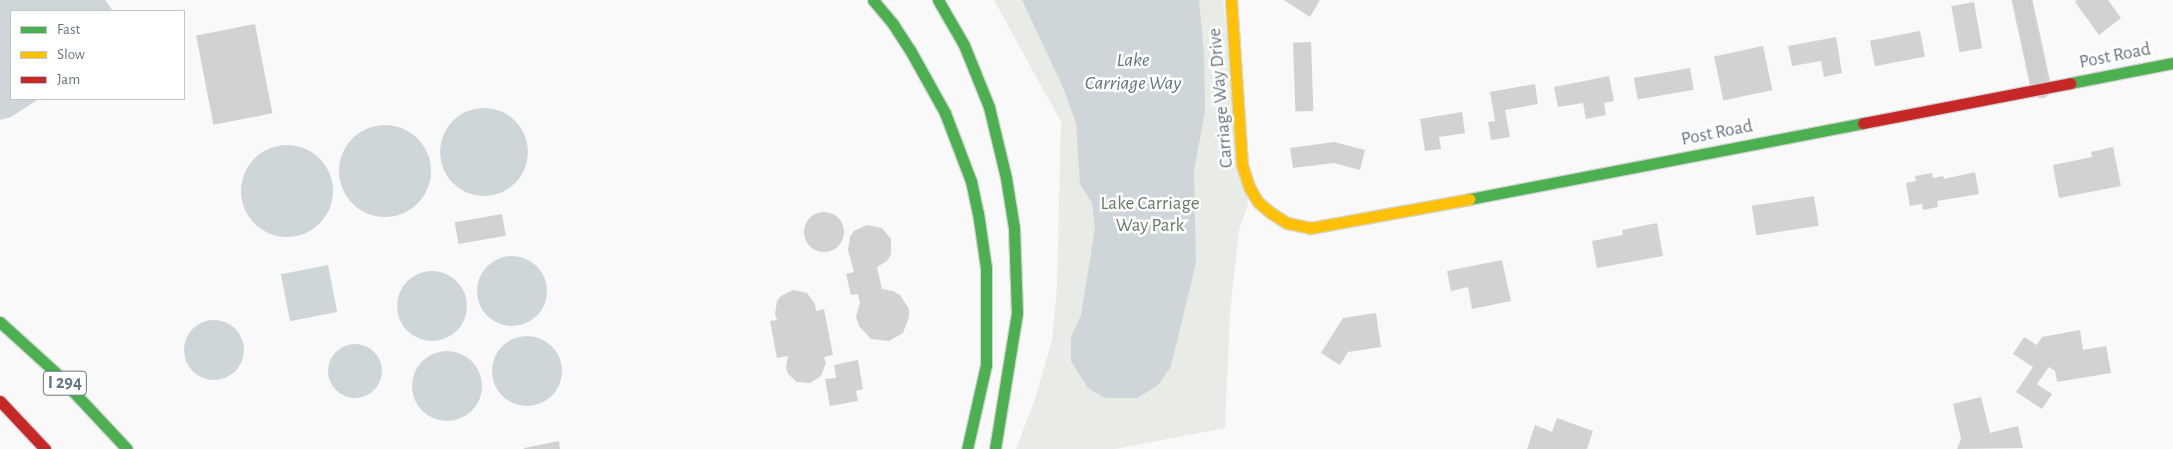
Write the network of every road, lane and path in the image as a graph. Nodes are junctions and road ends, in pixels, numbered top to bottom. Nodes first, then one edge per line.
1 (873, 0) edge
2 (938, 0) edge
3 (1232, 0) edge
4 (2022, 0) edge
5 (2173, 63) edge
6 (2042, 88) junction
7 (1271, 213) joint
8 (0, 322) edge
9 (0, 401) edge
10 (45, 449) edge
11 (127, 449) edge
12 (967, 449) edge
13 (995, 449) edge

1 - 12 main road
2 - 13 main road
3 - 7 main road, Carriage Way Drive
4 - 6 street
5 - 6 main road, Post Road
6 - 7 main road, Post Road
8 - 11 main road, I 294
9 - 10 main road

